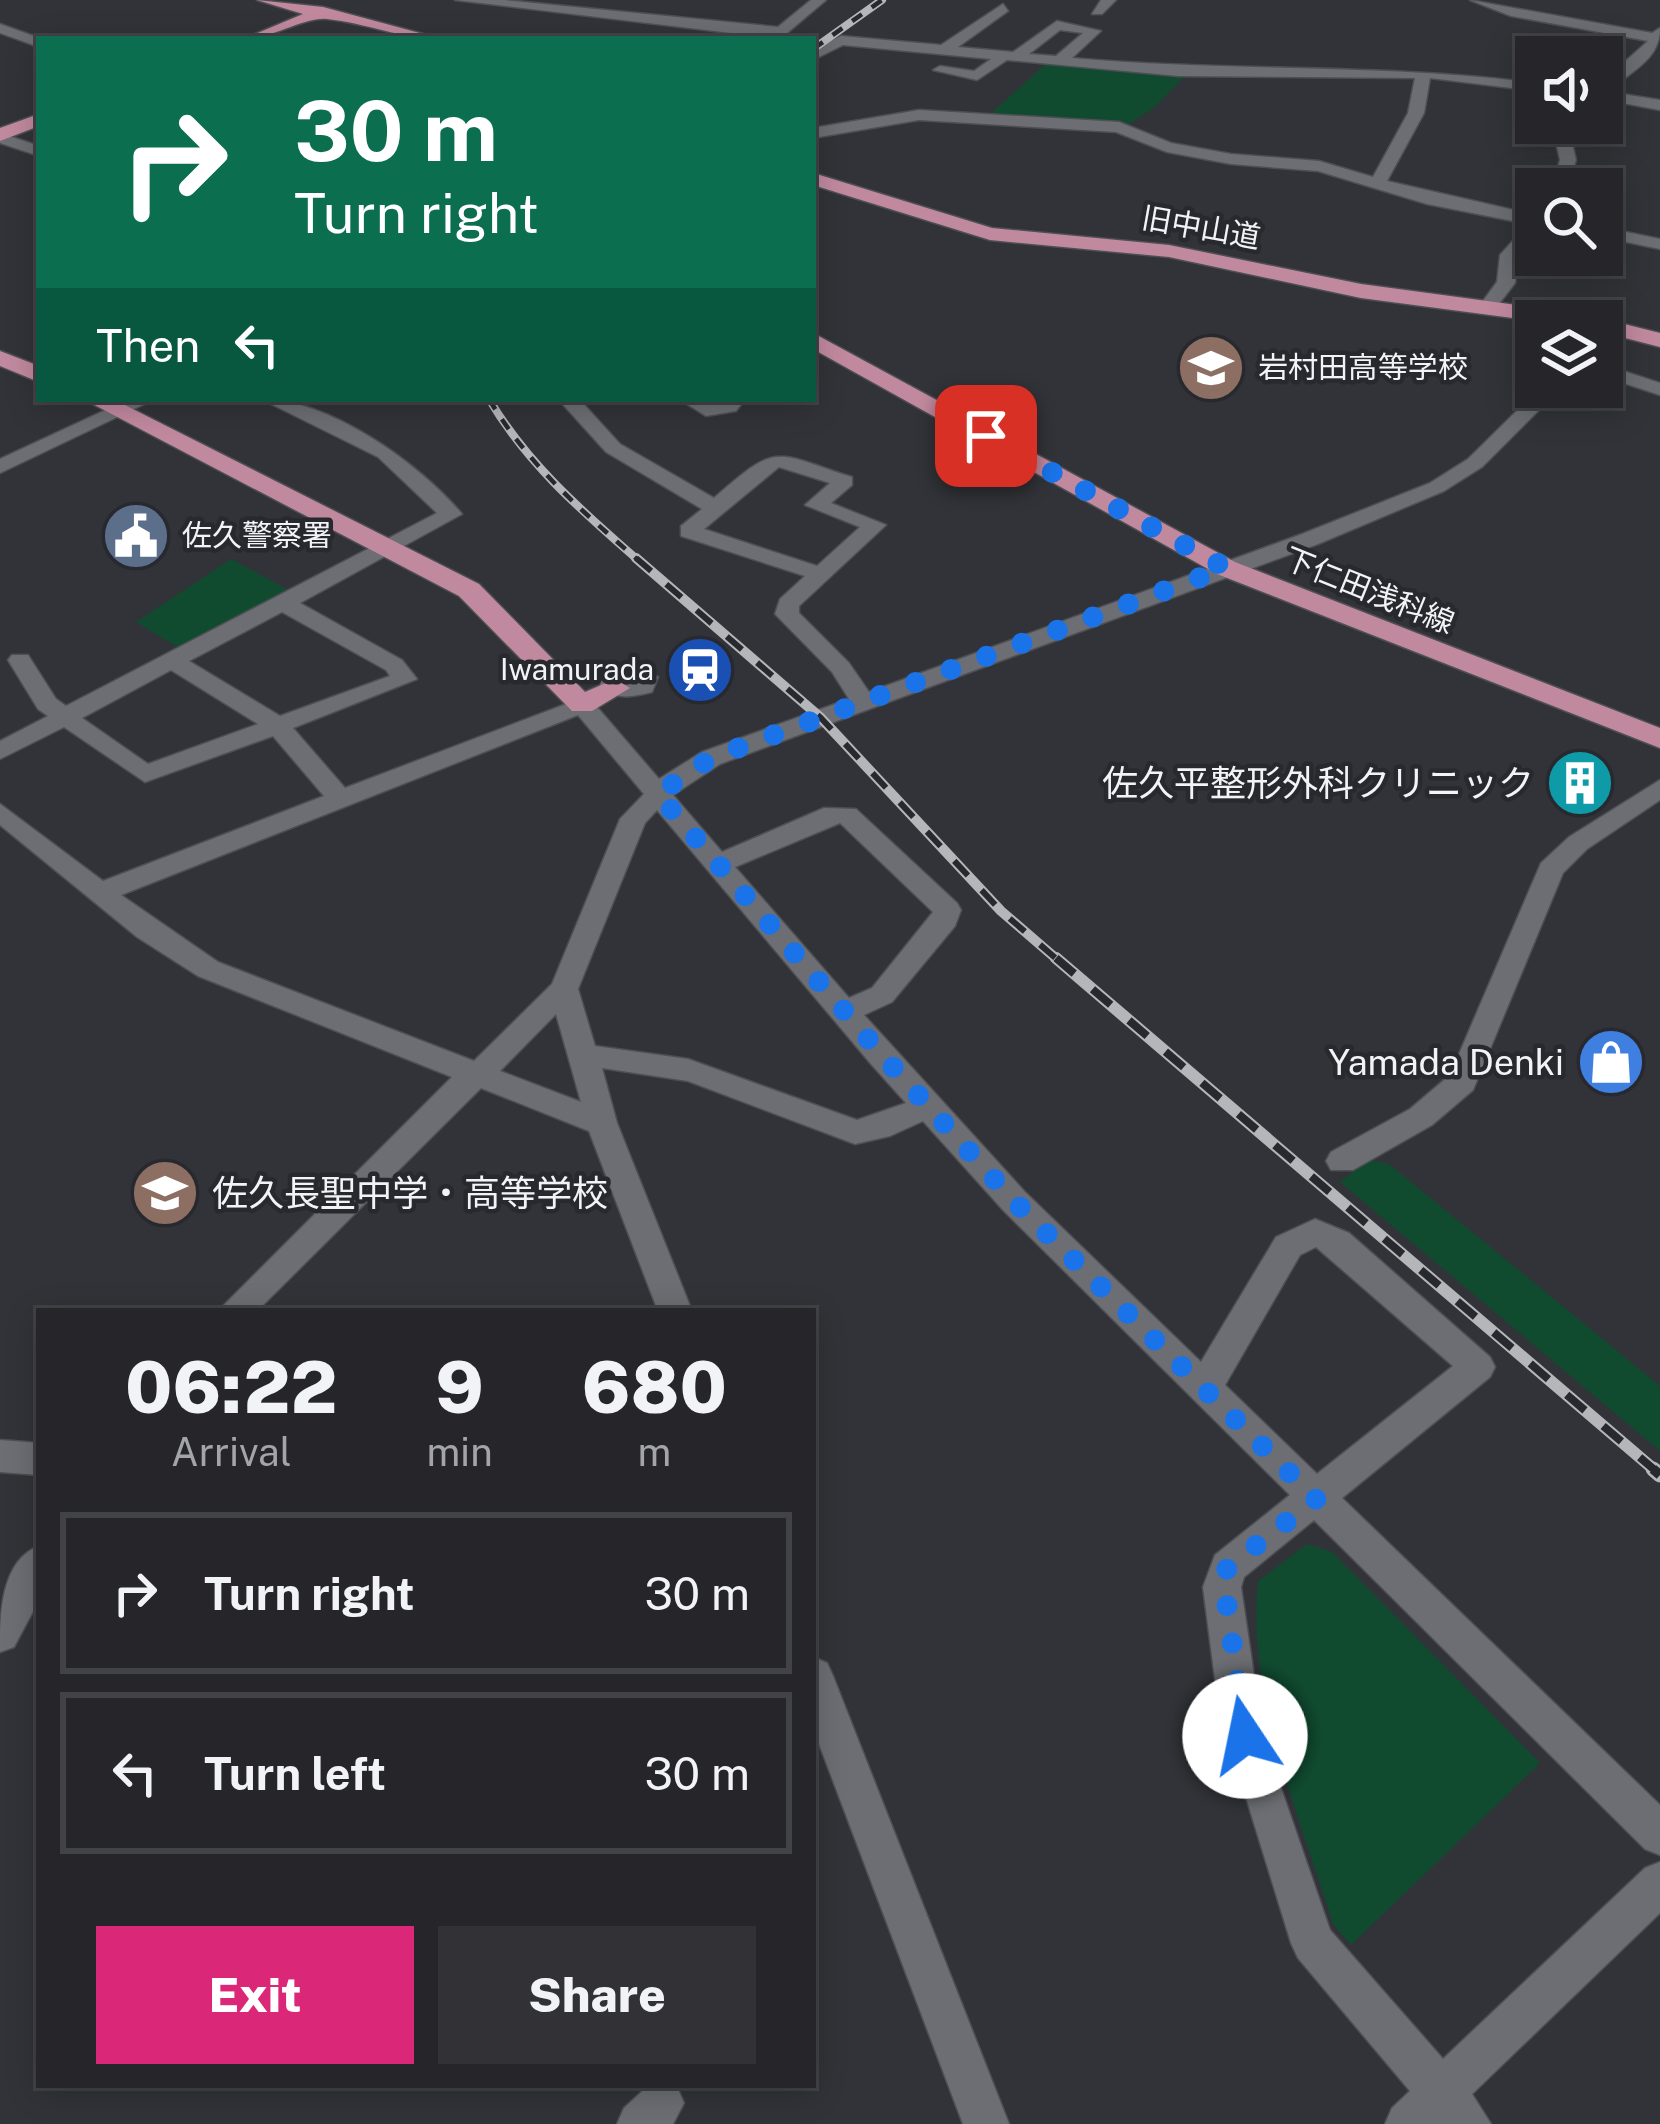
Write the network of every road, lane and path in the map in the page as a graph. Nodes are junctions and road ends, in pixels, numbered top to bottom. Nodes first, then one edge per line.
1 (265, 0) edge
2 (354, 0) edge
3 (462, 0) edge
4 (819, 0) edge
5 (1477, 0) edge
6 (1003, 8) dead end
7 (318, 14) junction
8 (3, 32) edge
9 (775, 35) edge
10 (1659, 35) edge
11 (260, 36) edge
12 (419, 36) edge
13 (36, 42) edge
14 (944, 50) junction
15 (816, 54) edge
16 (1009, 57) junction
17 (1059, 62) junction
18 (940, 70) dead end
19 (1623, 72) edge
20 (1423, 74) junction
21 (1515, 85) edge
22 (1623, 99) edge
23 (1660, 105) edge
24 (36, 121) edge
25 (816, 132) edge
26 (0, 136) edge
27 (36, 150) edge
28 (816, 180) edge
29 (1377, 184) junction
30 (1515, 218) edge
31 (1623, 236) edge
32 (1660, 244) edge
33 (1515, 248) edge
34 (1489, 305) junction
35 (1515, 309) edge
36 (1623, 333) edge
37 (1660, 340) edge
38 (816, 342) edge
39 (0, 358) edge
40 (36, 374) edge
41 (1623, 377) edge
42 (1660, 389) edge
43 (277, 402) edge
44 (571, 402) edge
45 (694, 402) edge
46 (733, 402) edge
47 (134, 405) edge
48 (1531, 408) edge
49 (0, 467) edge
50 (714, 507) junction
51 (388, 547) junction
52 (1226, 568) junction
53 (820, 574) junction
54 (285, 604) junction
55 (20, 660) dead end
56 (176, 663) junction
57 (615, 688) dead end
58 (863, 702) junction
59 (582, 705) junction
60 (68, 719) junction
61 (278, 726) junction
62 (1660, 739) edge
63 (0, 752) edge
64 (1660, 788) edge
65 (658, 794) junction
66 (340, 798) junction
67 (0, 812) edge
68 (720, 863) junction
69 (101, 892) junction
70 (564, 988) junction
71 (845, 1012) junction
72 (583, 1057) junction
73 (478, 1075) junction
74 (928, 1106) junction
75 (602, 1123) junction
76 (1342, 1161) dead end
77 (239, 1308) edge
78 (674, 1308) edge
79 (1203, 1390) junction
80 (0, 1456) edge
81 (36, 1459) edge
82 (1316, 1499) junction
83 (36, 1568) edge
84 (0, 1634) edge
85 (818, 1698) edge
86 (1660, 1834) edge
87 (1660, 1883) edge
88 (1439, 2114) edge
89 (986, 2124) edge

1 - 7 main road
2 - 7 main road
3 - 9 street
4 - 9 street
5 - 10 street
6 - 14 street
7 - 11 main road
7 - 12 main road
8 - 13 street
10 - 19 street
14 - 15 street
14 - 16 street
16 - 17 street
16 - 17 street
16 - 18 street
17 - 20 street
20 - 21 street
20 - 29 street
22 - 23 street
24 - 26 main road
25 - 29 street
26 - 27 street
28 - 34 main road, 旧中山道
29 - 30 street
31 - 32 street
33 - 34 street
34 - 35 main road, 旧中山道
36 - 37 main road
38 - 52 main road, 下仁田浅科線
39 - 40 main road
41 - 42 street
43 - 51 street
44 - 50 street
45 - 46 street
47 - 49 street
47 - 51 main road
48 - 52 street
50 - 53 street
50 - 53 street
51 - 54 street
51 - 59 main road
52 - 58 street
52 - 62 main road, 下仁田浅科線
53 - 58 street
54 - 56 street
54 - 61 street
55 - 60 street
56 - 60 street
56 - 61 street
57 - 59 main road
58 - 65 street
59 - 65 street
59 - 66 street
60 - 61 street
60 - 63 street
61 - 66 street
64 - 76 street
65 - 68 street
65 - 70 street
66 - 69 street
67 - 69 street
68 - 71 street
68 - 71 street
69 - 73 street
70 - 72 street
70 - 73 street
71 - 74 street
72 - 74 street
72 - 75 street
73 - 75 street
73 - 77 street
74 - 79 street
75 - 78 street
79 - 82 street
79 - 82 street
80 - 81 street
82 - 86 street
82 - 88 street
83 - 84 street
85 - 89 street
87 - 88 street

